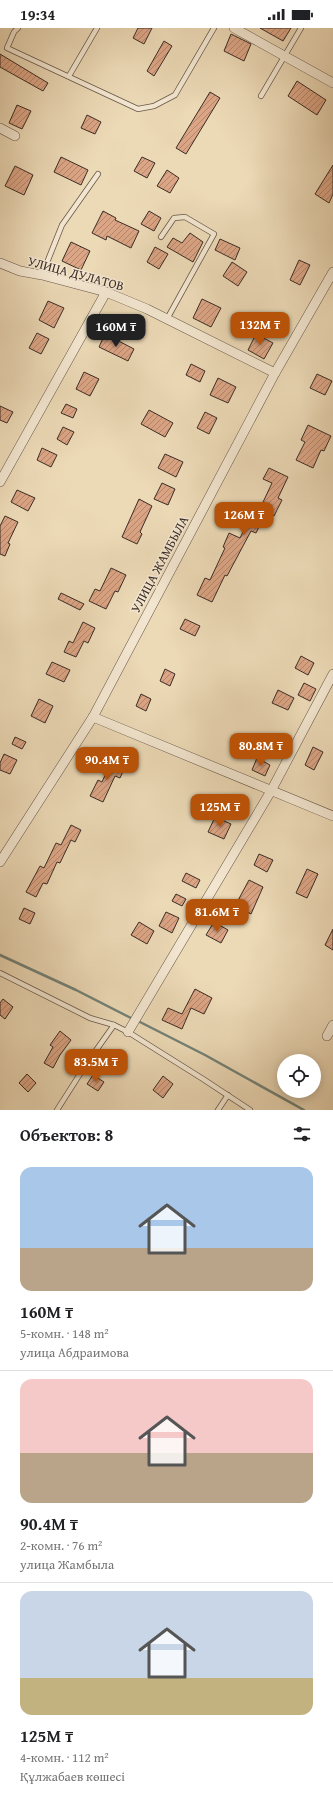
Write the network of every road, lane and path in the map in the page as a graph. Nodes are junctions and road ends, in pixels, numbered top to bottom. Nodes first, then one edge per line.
1 (18, 28) edge
2 (97, 28) edge
3 (214, 28) edge
4 (234, 28) edge
5 (301, 28) edge
6 (284, 56) junction
7 (69, 76) junction
8 (333, 83) edge
9 (261, 96) dead end
10 (0, 128) edge
11 (15, 136) dead end
12 (98, 174) dead end
13 (161, 237) dead end
14 (0, 263) edge
15 (333, 272) edge
16 (42, 275) junction
17 (106, 292) junction
18 (166, 319) junction
19 (275, 373) junction
20 (0, 482) edge
21 (333, 674) edge
22 (93, 717) junction
23 (271, 791) junction
24 (333, 816) edge
25 (0, 862) edge
26 (0, 973) edge
27 (114, 1025) junction
28 (333, 1026) edge
29 (129, 1031) junction
30 (327, 1036) dead end
31 (228, 1095) junction
32 (57, 1110) edge
33 (218, 1110) edge
34 (250, 1110) edge

1 - 7 lane
2 - 7 lane
3 - 7 lane
4 - 6 street
5 - 6 lane
6 - 8 street
6 - 9 lane
10 - 11 street
12 - 16 lane
13 - 18 lane
14 - 16 street, УЛИЦА ДУЛАТОВ
15 - 19 street, УЛИЦА ЖАМБЫЛА
16 - 17 street, УЛИЦА ДУЛАТОВ
17 - 18 street, УЛИЦА ДУЛАТОВ
17 - 20 street
18 - 19 street, УЛИЦА ДУЛАТОВ
19 - 22 street, УЛИЦА ЖАМБЫЛА
21 - 23 street
22 - 23 street
22 - 25 street, УЛИЦА ЖАМБЫЛА
23 - 24 street
23 - 29 street
26 - 27 lane
27 - 29 lane
27 - 32 lane
28 - 30 street
29 - 31 lane
31 - 33 lane
31 - 34 lane

